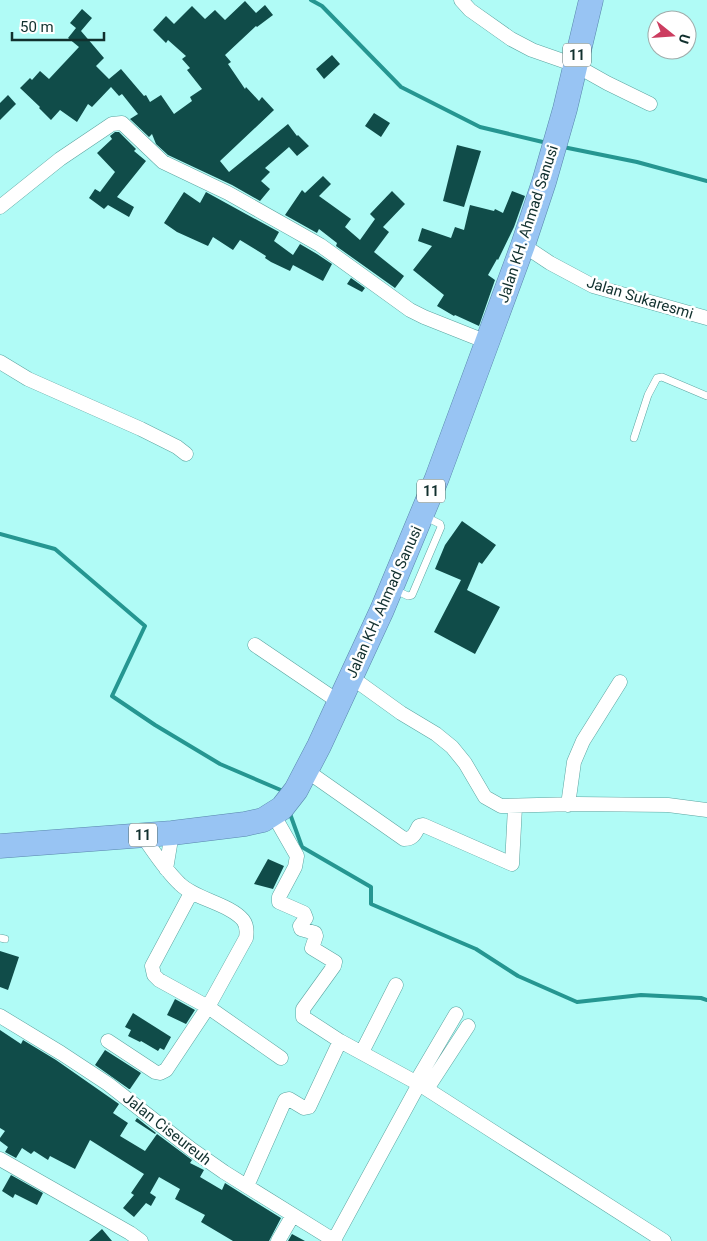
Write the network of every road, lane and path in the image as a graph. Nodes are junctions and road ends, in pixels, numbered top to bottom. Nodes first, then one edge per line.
1 (462, 0) edge
2 (590, 0) edge
3 (575, 65) junction
4 (650, 104) dead end
5 (0, 207) edge
6 (523, 245) junction
7 (707, 318) edge
8 (487, 342) junction
9 (0, 362) edge
10 (707, 396) edge
11 (634, 438) dead end
12 (186, 454) dead end
13 (255, 645) dead end
14 (351, 677) junction
15 (620, 682) dead end
16 (339, 702) junction
17 (290, 796) junction
18 (568, 805) junction
19 (515, 807) junction
20 (707, 810) edge
21 (172, 833) junction
22 (142, 835) junction
23 (0, 846) edge
24 (166, 869) junction
25 (191, 893) junction
26 (396, 985) dead end
27 (208, 1007) junction
28 (456, 1014) dead end
29 (0, 1016) edge
30 (468, 1026) dead end
31 (108, 1041) dead end
32 (340, 1041) junction
33 (362, 1052) junction
34 (281, 1058) dead end
35 (421, 1085) junction
36 (0, 1160) edge
37 (247, 1186) junction
38 (293, 1215) junction
39 (140, 1241) edge
40 (278, 1241) edge
41 (335, 1241) edge
42 (664, 1241) edge

1 - 3 street
2 - 3 highway, Jalan KH. Ahmad Sanusi / 11
3 - 4 street
3 - 6 highway, Jalan KH. Ahmad Sanusi / 11
5 - 8 street
6 - 7 street, Jalan Sukaresmi
6 - 8 highway, Jalan KH. Ahmad Sanusi / 11
8 - 14 highway, Jalan KH. Ahmad Sanusi / 11
9 - 12 street
10 - 11 lane
13 - 16 street
14 - 16 highway, Jalan KH. Ahmad Sanusi / 11
14 - 19 street
15 - 18 street
16 - 17 highway, Jalan KH. Ahmad Sanusi / 11
17 - 19 street
17 - 21 highway, 11
17 - 32 street
18 - 19 street
18 - 20 street
21 - 22 highway, 11
21 - 24 street
22 - 23 highway, 11
22 - 24 street
24 - 25 street
25 - 27 street
25 - 27 street
26 - 33 street
27 - 31 street
27 - 34 street
28 - 35 street
29 - 37 street, Jalan Ciseureuh
30 - 35 street
32 - 33 street
32 - 37 street
33 - 35 street
35 - 41 street
35 - 42 street
36 - 39 street
37 - 38 street, Jalan Ciseureuh
38 - 40 street
38 - 41 street, Jalan Ciseureuh

